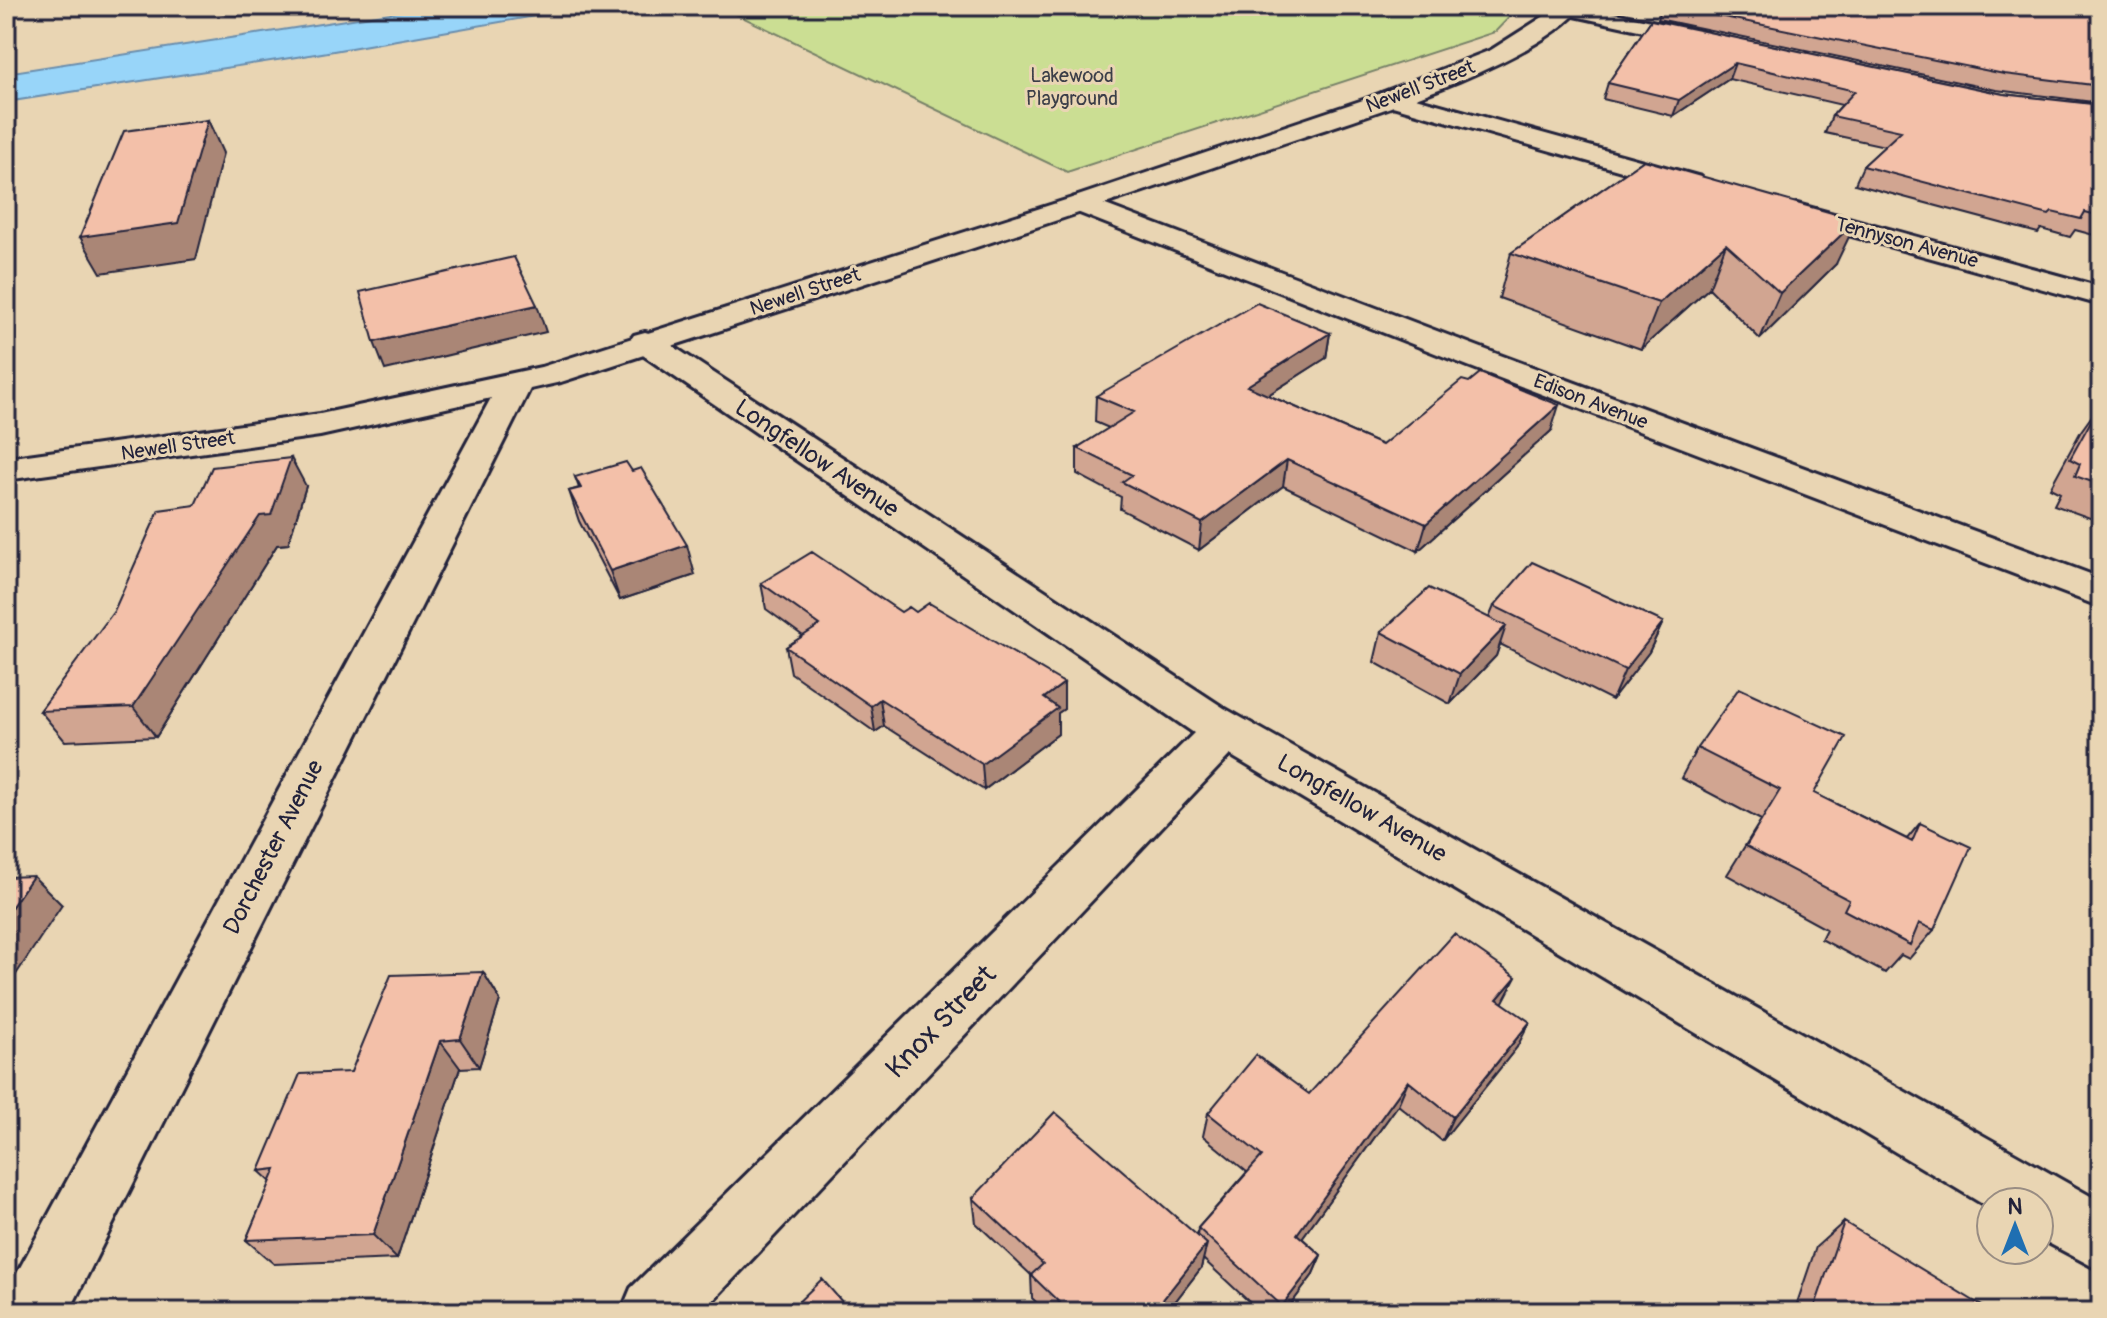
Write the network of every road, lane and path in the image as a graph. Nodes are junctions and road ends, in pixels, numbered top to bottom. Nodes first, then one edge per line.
1 (216, 6) edge
2 (272, 6) edge
3 (1570, 8) edge
4 (1733, 45) edge
5 (1390, 98) junction
6 (1711, 188) edge
7 (1082, 204) junction
8 (1771, 204) edge
9 (2101, 296) edge
10 (645, 342) junction
11 (516, 383) junction
12 (6, 469) edge
13 (2101, 593) edge
14 (1226, 730) junction
15 (2101, 1238) edge
16 (33, 1312) edge
17 (655, 1312) edge

1 - 2 lane
3 - 4 street
3 - 5 street, Newell Street
5 - 6 street
5 - 7 street, Newell Street
7 - 10 street, Newell Street
7 - 13 street, Edison Avenue
8 - 9 street, Tennyson Avenue
10 - 11 street, Newell Street
10 - 14 street, Longfellow Avenue
11 - 12 street, Newell Street
11 - 16 street, Dorchester Avenue
14 - 15 street, Longfellow Avenue
14 - 17 street, Knox Street

